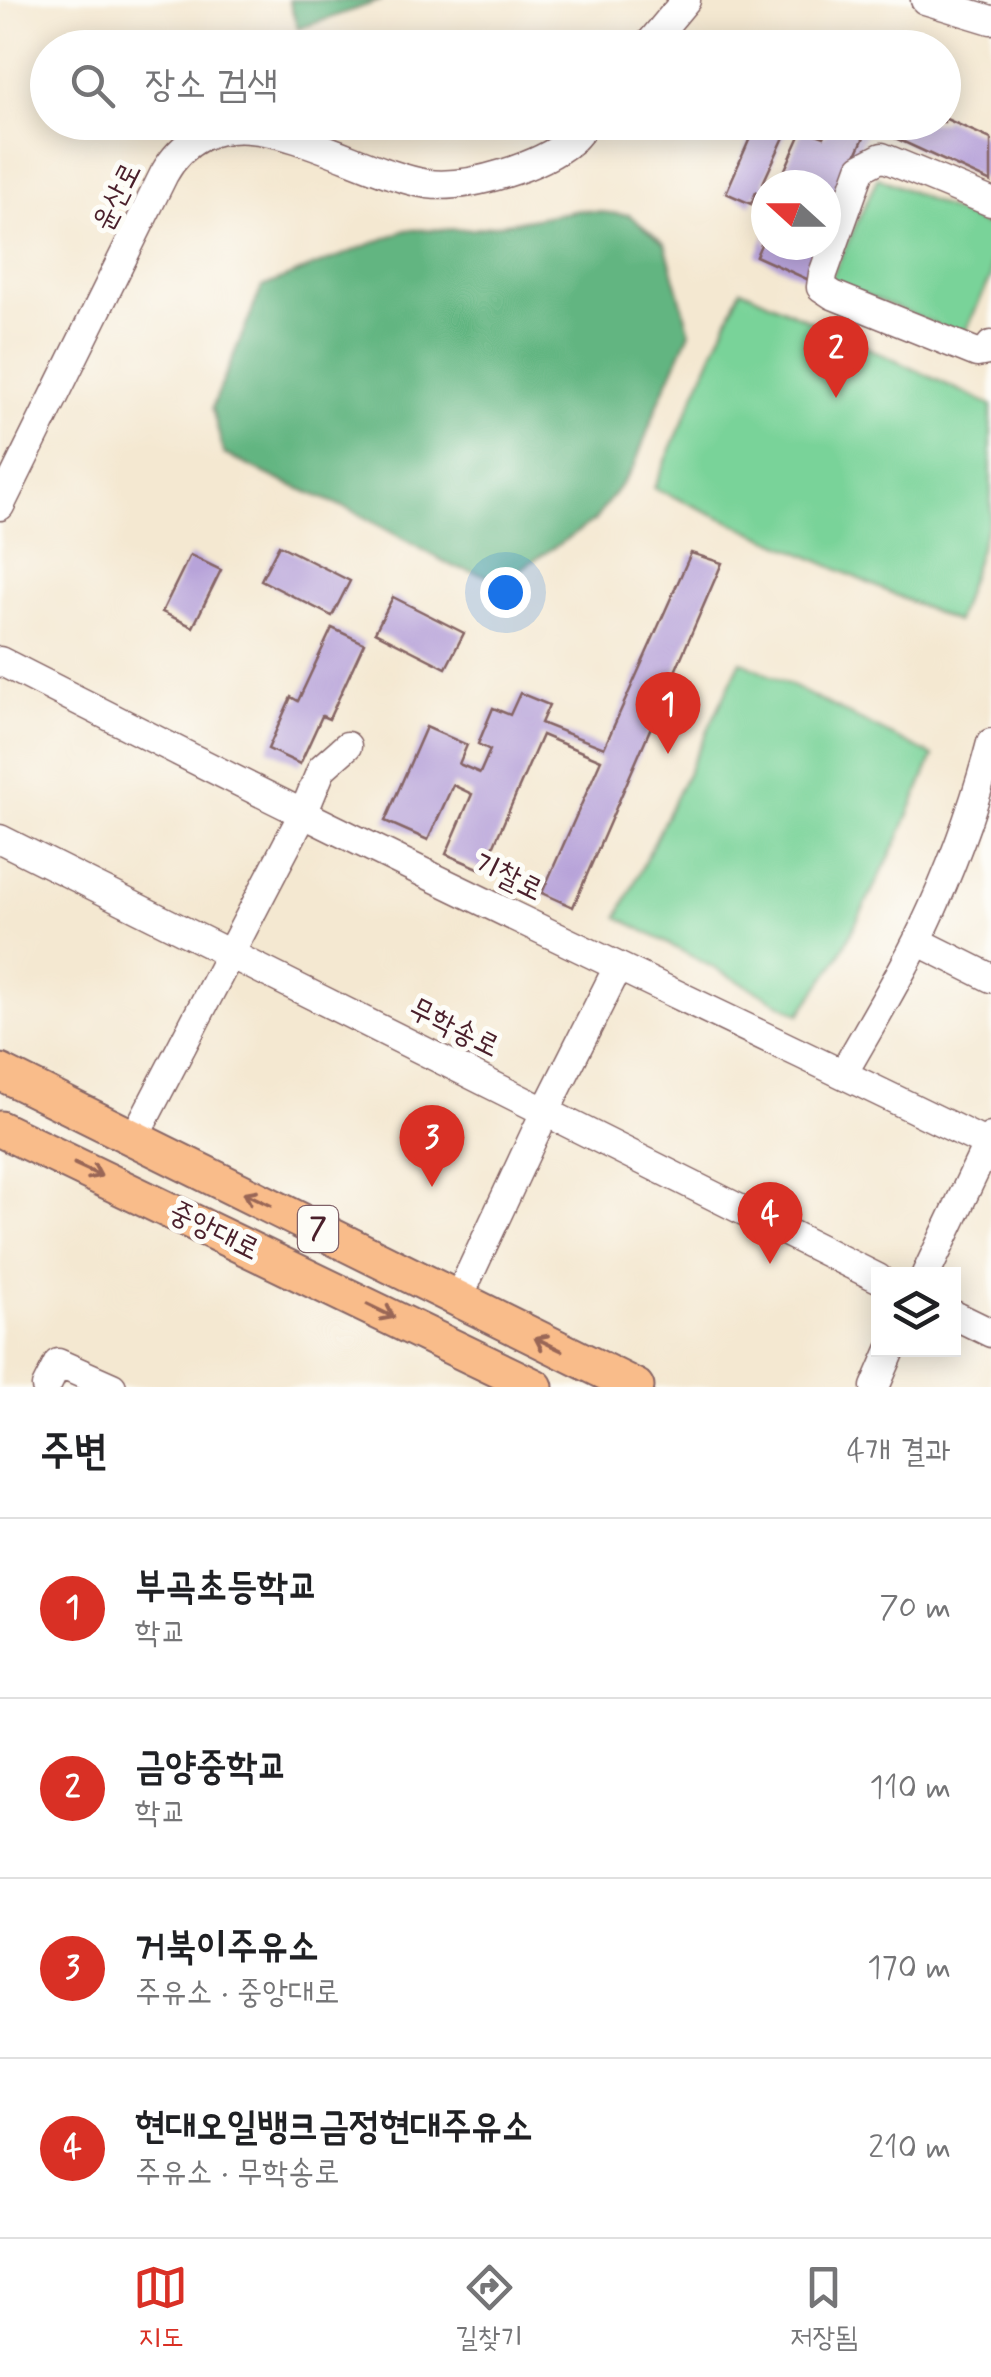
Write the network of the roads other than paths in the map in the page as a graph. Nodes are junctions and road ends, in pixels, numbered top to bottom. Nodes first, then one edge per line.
1 (686, 0) edge
2 (924, 0) edge
3 (991, 20) edge
4 (661, 30) edge
5 (196, 140) edge
6 (299, 140) edge
7 (572, 140) edge
8 (991, 202) edge
9 (991, 345) edge
10 (0, 506) edge
11 (0, 661) edge
12 (991, 743) edge
13 (347, 746) dead end
14 (303, 814) junction
15 (0, 838) edge
16 (917, 941) junction
17 (230, 953) junction
18 (618, 967) junction
19 (991, 978) edge
20 (0, 1072) edge
21 (844, 1072) junction
22 (546, 1110) junction
23 (0, 1128) edge
24 (134, 1138) junction
25 (990, 1142) edge
26 (929, 1267) edge
27 (871, 1274) edge
28 (458, 1299) junction
29 (961, 1318) edge
30 (991, 1333) edge
31 (889, 1357) edge
32 (520, 1384) edge
33 (46, 1387) edge
34 (112, 1387) edge
35 (636, 1387) edge
36 (875, 1387) edge

1 - 4 street
2 - 3 street
5 - 10 street, 윤산로
6 - 7 street, 윤산로
8 - 9 street
11 - 14 street, 기찰로
12 - 16 street
13 - 14 street
14 - 17 street
14 - 18 street, 기찰로
15 - 17 street, 무학송로
16 - 19 street
16 - 21 street
17 - 22 street, 무학송로
17 - 24 street
18 - 21 street, 기찰로
18 - 22 street
20 - 24 main road, 중앙대로 / 7
21 - 25 street, 기찰로
22 - 27 street, 무학송로
22 - 28 street
23 -> 32 main road, 중앙대로 / 7
28 -> 24 main road, 중앙대로 / 7
25 - 26 street
35 -> 28 main road, 중앙대로 / 7
29 - 30 street
31 - 36 street
33 - 34 street

